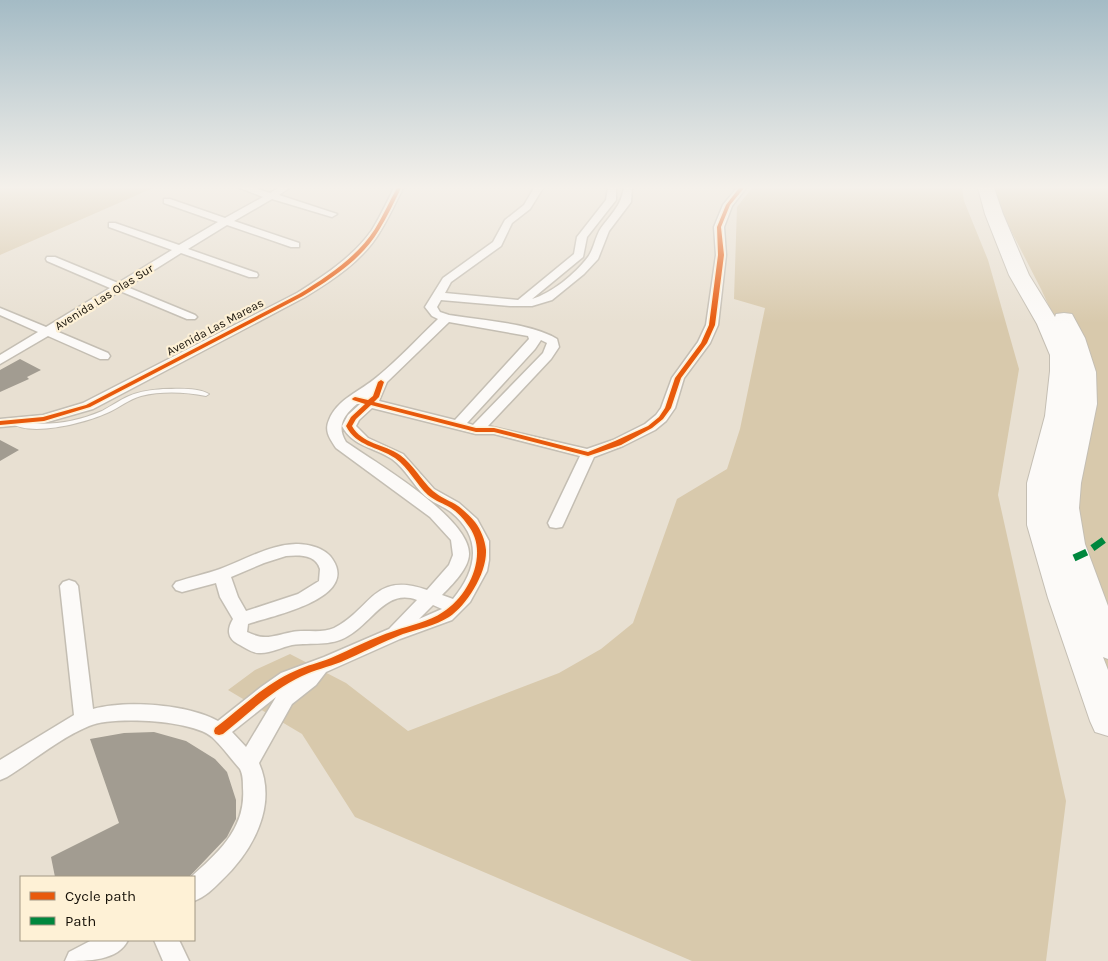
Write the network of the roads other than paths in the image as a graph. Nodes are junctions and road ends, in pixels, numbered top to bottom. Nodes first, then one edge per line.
1 (133, 233) edge
2 (207, 233) edge
3 (264, 233) edge
4 (375, 233) edge
5 (503, 233) edge
6 (585, 233) edge
7 (603, 233) edge
8 (719, 233) edge
9 (1002, 233) edge
10 (1018, 233) edge
11 (295, 244) dead end
12 (180, 250) junction
13 (51, 259) dead end
14 (253, 275) dead end
15 (120, 288) junction
16 (439, 296) junction
17 (521, 303) junction
18 (0, 310) edge
19 (191, 317) dead end
20 (446, 318) junction
21 (46, 332) junction
22 (533, 333) junction
23 (104, 356) dead end
24 (0, 360) edge
25 (206, 394) dead end
26 (369, 395) junction
27 (5, 422) edge
28 (461, 422) junction
29 (484, 428) junction
30 (588, 454) junction
31 (556, 523) dead end
32 (222, 574) junction
33 (69, 586) dead end
34 (182, 586) dead end
35 (430, 598) junction
36 (456, 607) junction
37 (242, 619) junction
38 (394, 634) junction
39 (1108, 646) edge
40 (320, 667) junction
41 (84, 719) junction
42 (1108, 721) edge
43 (219, 731) junction
44 (248, 763) junction
45 (0, 772) edge
46 (195, 889) edge
47 (114, 941) edge
48 (166, 941) edge
49 (78, 961) edge
50 (176, 961) edge

1 - 12 street
2 - 12 street, Avenida Las Olas Sur
3 - 11 street
4 - 27 street, Avenida Las Mareas
5 - 16 street
6 - 17 street
7 - 17 street
8 - 30 street
9 - 42 highway
10 - 39 highway
12 - 14 street
12 - 15 street, Avenida Las Olas Sur
13 - 15 street
15 - 19 street
15 - 21 street, Avenida Las Olas Sur
16 - 17 street
16 - 20 street
18 - 21 street
20 - 22 street
20 - 26 street
21 - 23 street
21 - 24 street, Avenida Las Olas Sur
22 - 28 street
22 - 29 street
25 - 27 lane
26 - 28 street
26 - 35 street
26 - 36 street
28 - 29 street
29 - 30 street
30 - 31 street
32 - 34 street
32 - 37 street
32 - 37 street
33 - 41 street
35 - 36 street
35 - 37 street
35 - 38 street
36 - 38 street
38 - 40 street
40 - 43 street
40 - 44 street
41 - 43 street
41 - 45 street
43 - 44 street
44 - 46 street
47 - 49 street
48 - 50 street

